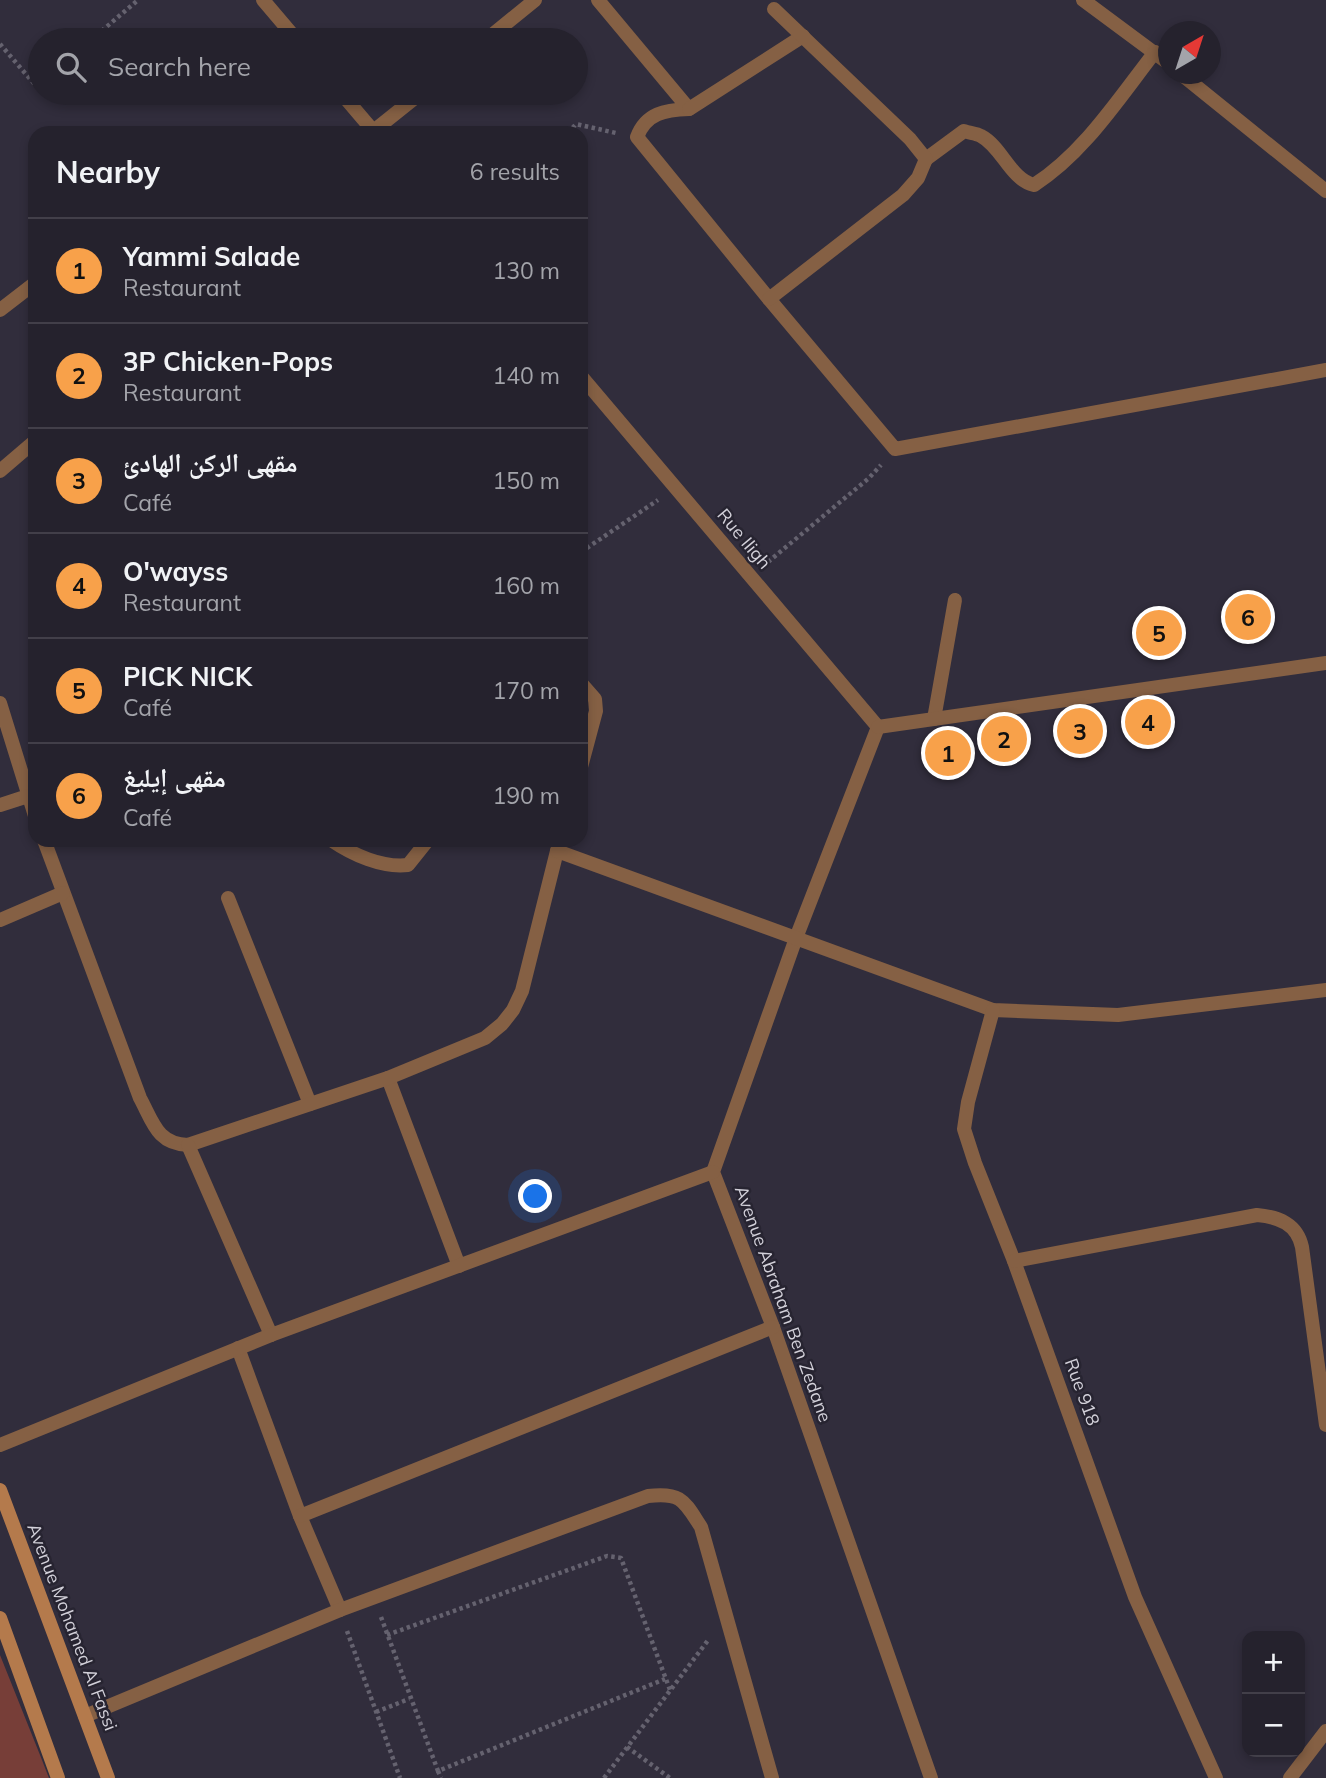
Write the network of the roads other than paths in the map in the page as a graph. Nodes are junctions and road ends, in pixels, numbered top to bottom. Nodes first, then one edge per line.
1 (263, 0) edge
2 (535, 0) edge
3 (598, 0) edge
4 (1083, 0) edge
5 (774, 9) dead end
6 (287, 28) edge
7 (501, 28) edge
8 (803, 36) junction
9 (1155, 52) junction
10 (1158, 55) edge
11 (1193, 84) edge
12 (351, 105) edge
13 (407, 105) edge
14 (689, 109) junction
15 (369, 126) edge
16 (381, 126) edge
17 (926, 159) junction
18 (1326, 191) edge
19 (28, 288) edge
20 (769, 299) junction
21 (0, 310) edge
22 (1326, 370) edge
23 (588, 384) edge
24 (28, 447) edge
25 (0, 471) edge
26 (955, 600) dead end
27 (1326, 663) edge
28 (588, 691) edge
29 (0, 703) edge
30 (934, 719) junction
31 (878, 727) junction
32 (588, 741) edge
33 (28, 796) joint
34 (0, 805) edge
35 (47, 847) edge
36 (342, 847) edge
37 (422, 847) edge
38 (558, 847) edge
39 (561, 847) edge
40 (63, 893) junction
41 (228, 898) dead end
42 (0, 920) edge
43 (796, 938) junction
44 (1326, 990) edge
45 (993, 1010) junction
46 (388, 1078) junction
47 (310, 1104) junction
48 (188, 1145) junction
49 (713, 1172) junction
50 (1014, 1261) junction
51 (459, 1266) junction
52 (773, 1327) junction
53 (271, 1335) junction
54 (238, 1348) junction
55 (1326, 1425) edge
56 (0, 1445) edge
57 (0, 1490) edge
58 (300, 1516) junction
59 (340, 1610) junction
60 (0, 1618) edge
61 (85, 1716) junction
62 (1326, 1731) edge
63 (58, 1778) edge
64 (108, 1778) edge
65 (772, 1778) edge
66 (931, 1778) edge
67 (1216, 1778) edge
68 (1290, 1778) edge

1 - 6 street
2 - 7 street
3 - 14 street
4 - 9 street
5 - 8 street
8 - 14 street
8 - 17 street
9 - 10 street
9 - 17 street
11 - 18 street
12 - 15 street
13 - 16 street
14 - 20 street
17 - 20 street
19 - 21 street
20 - 22 street
23 - 31 street, Rue Iligh
24 - 25 street
26 - 30 street
27 - 30 street
28 - 32 street
29 - 33 street
30 - 31 street
31 - 43 street, Avenue Abraham Ben Zedane
33 - 34 street
35 - 40 street
36 - 37 street
38 - 46 street
39 - 43 street
40 - 42 street
40 - 48 street
41 - 47 street
43 - 45 street
43 - 49 street, Avenue Abraham Ben Zedane
44 - 45 street
45 - 50 street, Rue 918
46 - 47 street
46 - 51 street
47 - 48 street
48 - 53 street
49 - 51 street
49 - 52 street, Avenue Abraham Ben Zedane
50 - 55 street
50 - 67 street, Rue 918
51 - 53 street
52 - 58 street
52 - 66 street, Avenue Abraham Ben Zedane
53 - 54 street
54 - 56 street
54 - 58 street
57 - 61 street, Avenue Mohamed Al Fassi
58 - 59 street
59 - 61 street
59 - 65 street
60 - 63 street
61 - 64 street, Avenue Mohamed Al Fassi
62 - 68 street

